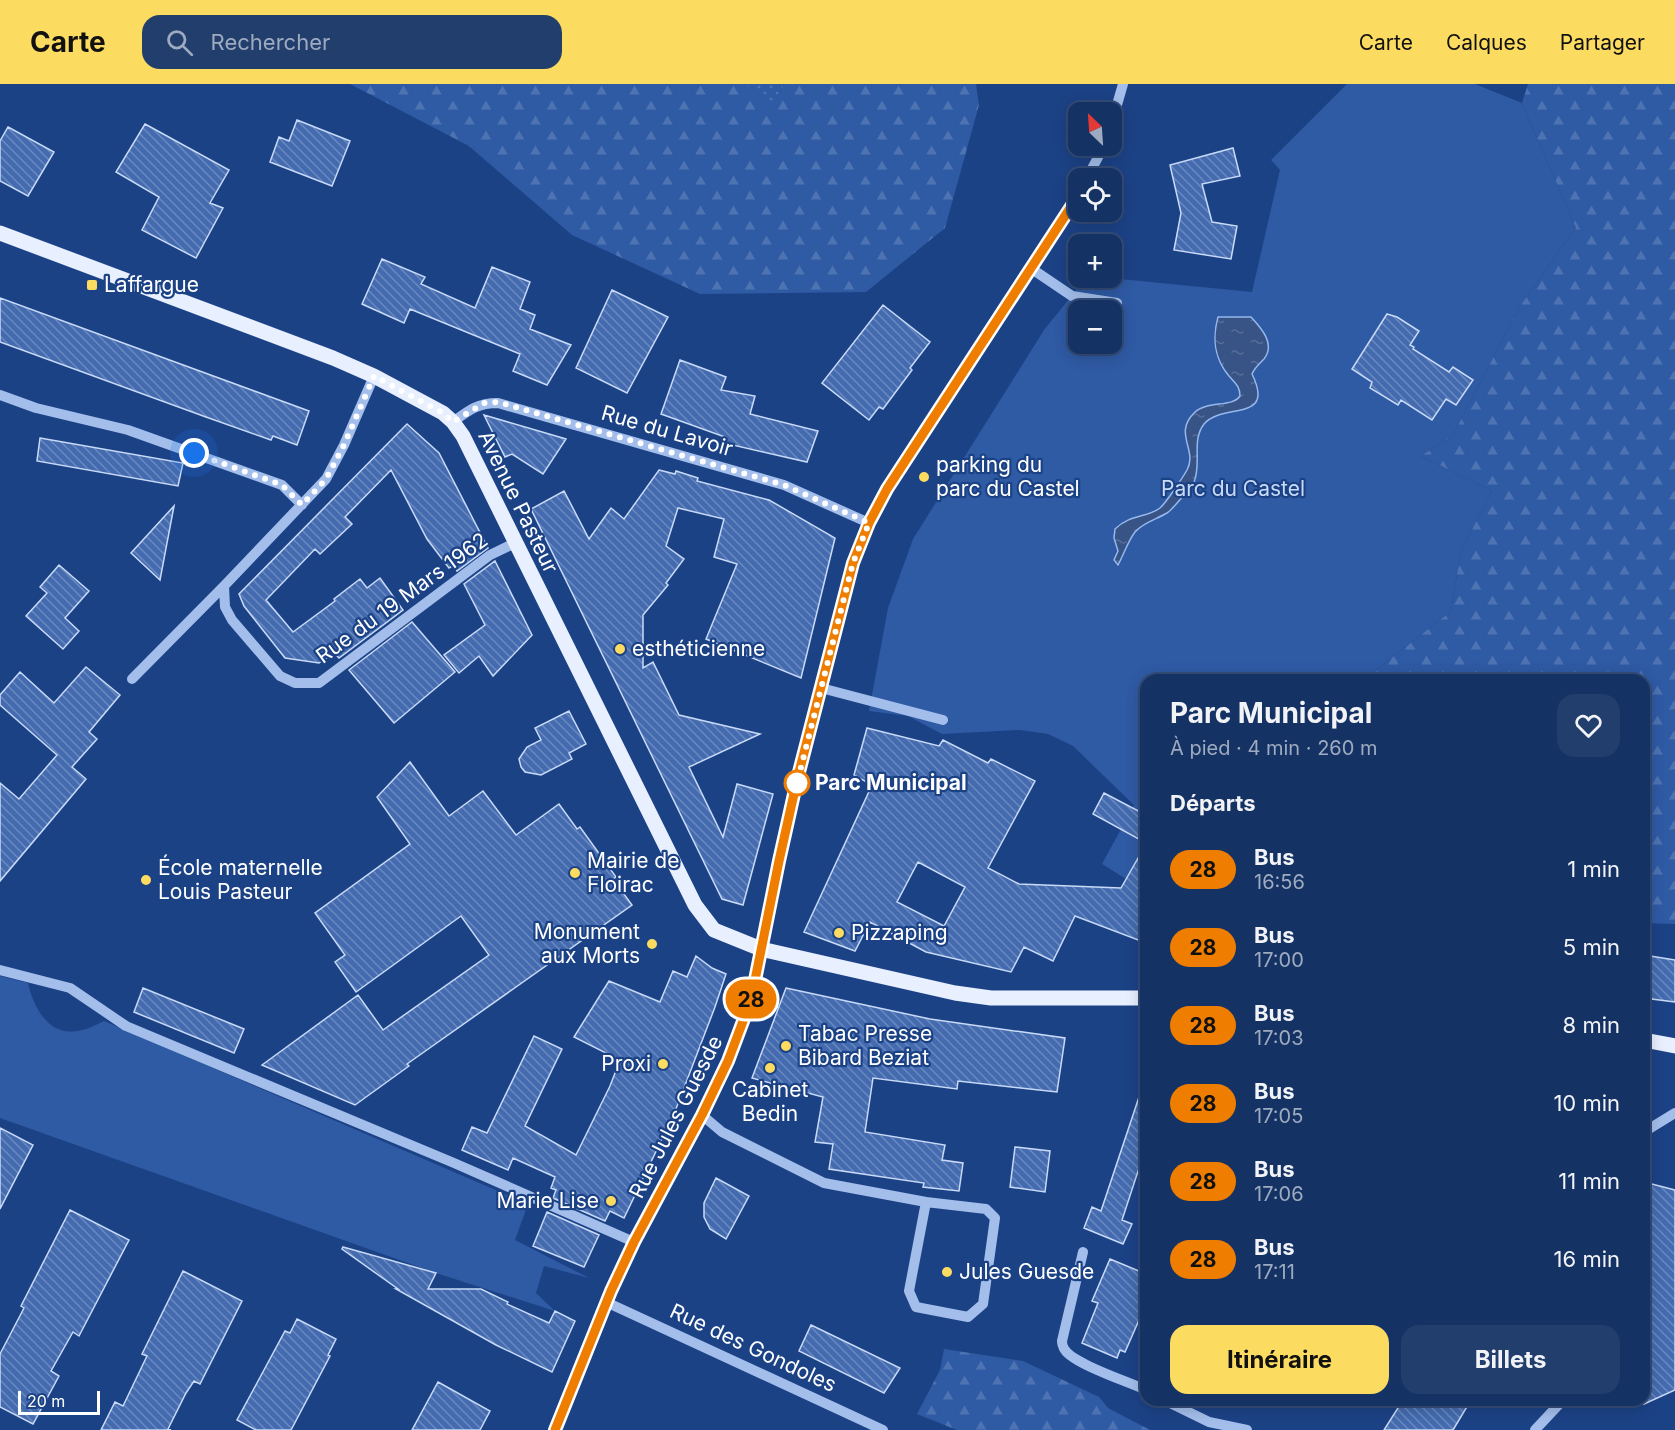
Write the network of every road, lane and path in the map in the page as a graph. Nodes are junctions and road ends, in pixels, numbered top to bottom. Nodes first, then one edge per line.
1 (1123, 84) edge
2 (1118, 102) edge
3 (1068, 212) edge
4 (0, 233) edge
5 (1032, 269) junction
6 (1098, 300) edge
7 (374, 376) junction
8 (0, 395) edge
9 (453, 422) junction
10 (302, 505) junction
11 (869, 523) junction
12 (515, 543) junction
13 (224, 586) junction
14 (132, 679) dead end
15 (821, 688) junction
16 (943, 720) dead end
17 (761, 949) junction
18 (0, 969) edge
19 (1140, 998) edge
20 (1650, 1041) edge
21 (1675, 1046) edge
22 (1675, 1113) edge
23 (702, 1115) junction
24 (1650, 1128) edge
25 (926, 1202) junction
26 (634, 1242) junction
27 (1083, 1252) dead end
28 (606, 1302) junction
29 (1140, 1388) edge
30 (1176, 1406) edge
31 (1557, 1406) edge
32 (555, 1430) edge
33 (883, 1430) edge
34 (1247, 1430) edge
35 (1535, 1430) edge

1 - 2 street
3 - 5 street, Rue Jules Guesde
4 - 7 main road, Avenue Pasteur
5 - 6 street
5 - 11 street, Rue Jules Guesde
7 - 9 main road, Avenue Pasteur
7 - 10 street
8 - 10 street
9 - 11 street, Rue du Lavoir
9 - 12 main road, Avenue Pasteur
10 - 13 street
11 - 15 street, Rue Jules Guesde
12 - 13 street, Rue du 19 Mars 1962
12 - 17 main road, Avenue Pasteur
13 - 14 street
15 - 16 street
15 - 17 street, Rue Jules Guesde
17 - 19 main road, Avenue Pasteur
17 - 23 street, Rue Jules Guesde
18 - 26 street
20 - 21 main road
22 - 24 street
23 - 25 street
23 - 26 street, Rue Jules Guesde
25 - 25 street
26 - 28 street, Rue Jules Guesde
27 - 29 street
28 - 32 street, Rue Jules Guesde
28 - 33 street, Rue des Gondoles
30 - 34 street
31 - 35 street

